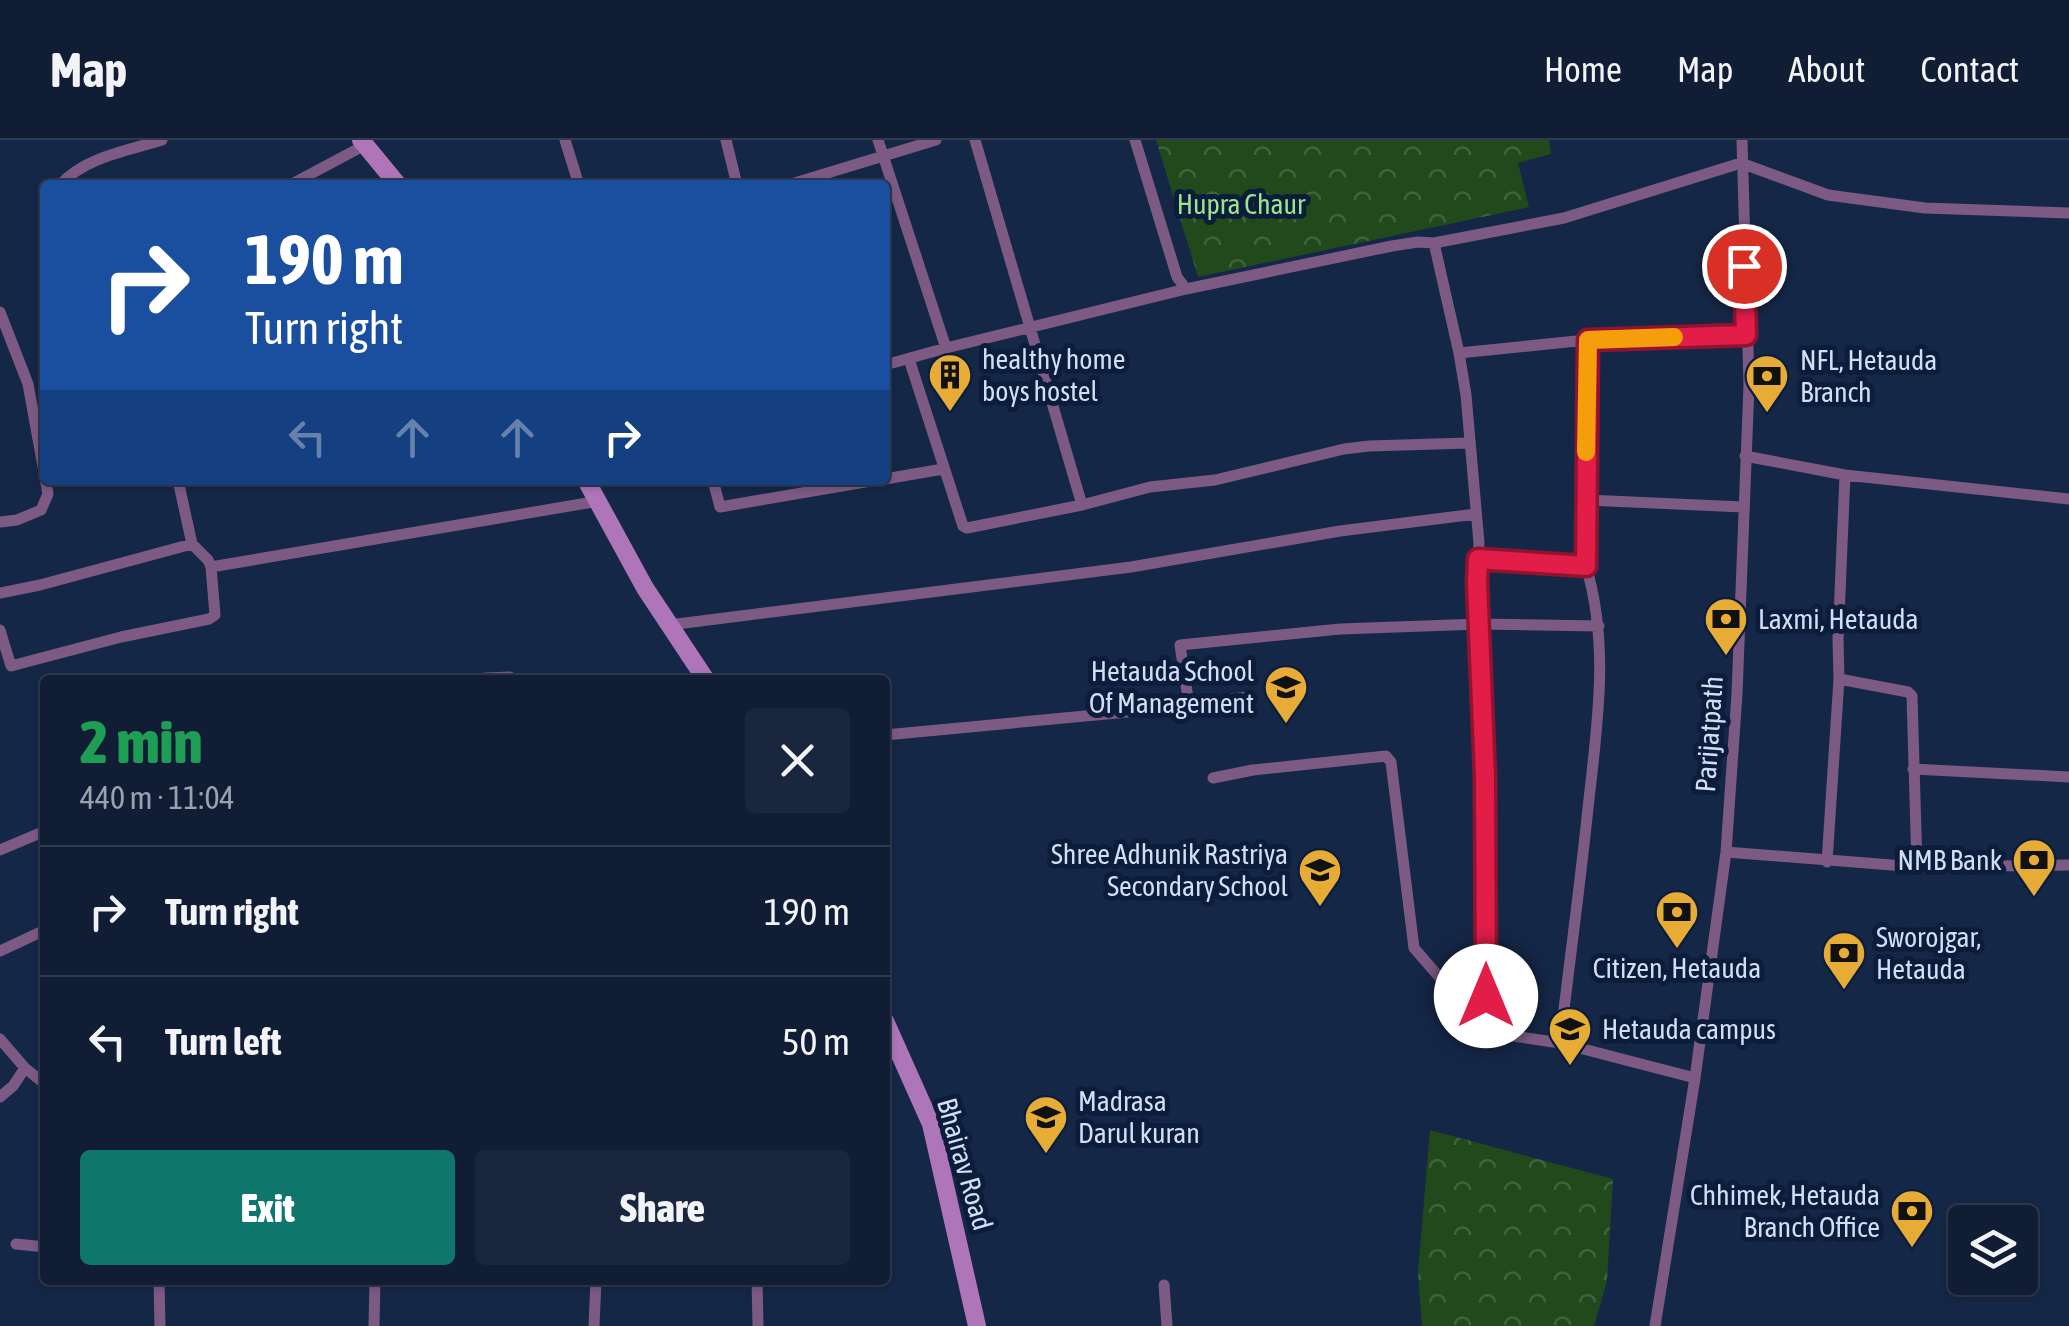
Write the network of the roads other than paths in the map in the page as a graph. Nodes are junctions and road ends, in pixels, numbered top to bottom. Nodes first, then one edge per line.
1 (162, 140) edge
2 (565, 140) edge
3 (726, 140) edge
4 (878, 140) edge
5 (936, 140) edge
6 (975, 140) edge
7 (1135, 140) edge
8 (1733, 140) edge
9 (1742, 140) edge
10 (363, 142) edge
11 (882, 156) junction
12 (1741, 163) junction
13 (65, 180) edge
14 (298, 180) edge
15 (394, 180) edge
16 (577, 180) edge
17 (736, 180) edge
18 (804, 180) edge
19 (2069, 213) edge
20 (1434, 243) junction
21 (1186, 289) junction
22 (0, 312) edge
23 (1028, 328) junction
24 (1746, 335) junction
25 (1588, 340) junction
26 (946, 348) junction
27 (1460, 353) junction
28 (909, 359) junction
29 (890, 364) edge
30 (40, 381) edge
31 (28, 384) junction
32 (1469, 443) junction
33 (40, 452) edge
34 (1746, 456) junction
35 (943, 468) junction
36 (1845, 475) junction
37 (890, 477) edge
38 (46, 485) edge
39 (179, 485) edge
40 (589, 485) edge
41 (713, 485) edge
42 (847, 485) edge
43 (1586, 500) junction
44 (2069, 500) edge
45 (600, 501) junction
46 (1082, 505) junction
47 (1743, 507) junction
48 (1476, 514) junction
49 (0, 522) edge
50 (192, 544) junction
51 (1478, 559) junction
52 (1586, 566) junction
53 (211, 568) junction
54 (0, 592) edge
55 (1480, 624) junction
56 (669, 625) junction
57 (1599, 626) junction
58 (0, 630) edge
59 (703, 675) edge
60 (1839, 678) junction
61 (1248, 696) dead end
62 (1189, 705) junction
63 (890, 735) edge
64 (1912, 769) junction
65 (2069, 776) edge
66 (1212, 778) dead end
67 (40, 835) edge
68 (0, 850) edge
69 (1726, 852) junction
70 (1827, 862) junction
71 (2069, 865) edge
72 (1917, 867) junction
73 (40, 932) edge
74 (0, 951) edge
75 (890, 1032) edge
76 (1486, 1032) junction
77 (0, 1039) edge
78 (1560, 1043) junction
79 (25, 1068) junction
80 (1696, 1078) junction
81 (40, 1080) edge
82 (0, 1097) edge
83 (16, 1244) dead end
84 (40, 1247) edge
85 (160, 1285) edge
86 (375, 1285) edge
87 (596, 1285) edge
88 (757, 1285) edge
89 (1164, 1285) dead end
90 (160, 1326) edge
91 (374, 1326) edge
92 (594, 1326) edge
93 (758, 1326) edge
94 (977, 1326) edge
95 (1167, 1326) edge
96 (1654, 1326) edge

1 - 13 street
2 - 16 street
3 - 17 street
4 - 11 street
5 - 11 street
6 - 23 street
7 - 21 street
8 - 12 street
9 - 12 street, Parijatpath
10 - 14 street
10 - 15 main road
11 - 18 street
11 - 26 street
12 - 19 street
12 - 20 street
12 - 24 street, Parijatpath
20 - 21 street
20 - 27 street
21 - 23 street
22 - 31 street
23 - 26 street
23 - 46 street
24 - 25 street
24 - 34 street, Parijatpath
25 - 27 street
25 - 43 street
26 - 28 street
27 - 32 street
28 - 29 street
28 - 35 street
30 - 31 street
31 - 33 street
32 - 46 street
32 - 48 street
34 - 36 street
34 - 47 street, Parijatpath
35 - 37 street
35 - 46 street
36 - 44 street
36 - 60 street
38 - 49 street
39 - 50 street
40 - 45 main road
41 - 42 street
43 - 47 street
43 - 52 street
45 - 53 street
45 - 56 main road
47 - 69 street, Parijatpath
48 - 51 street
48 - 56 street
50 - 53 street
50 - 54 street
51 - 52 street
51 - 55 street
52 - 57 street
53 - 58 street
55 - 57 street
55 - 62 street
55 - 76 street
56 - 59 main road
57 - 78 street
60 - 64 street
60 - 70 street
61 - 62 street
62 - 63 street
64 - 65 street
64 - 72 street
66 - 76 street
67 - 68 street
69 - 70 street
69 - 80 street, Parijatpath
70 - 72 street
71 - 72 street
73 - 74 street
75 - 94 main road, Bhairav Road
76 - 78 street
77 - 79 street
78 - 80 street
79 - 81 street
79 - 82 street
80 - 96 street, Parijatpath
83 - 84 street
85 - 90 street
86 - 91 street
87 - 92 street
88 - 93 street
89 - 95 street

